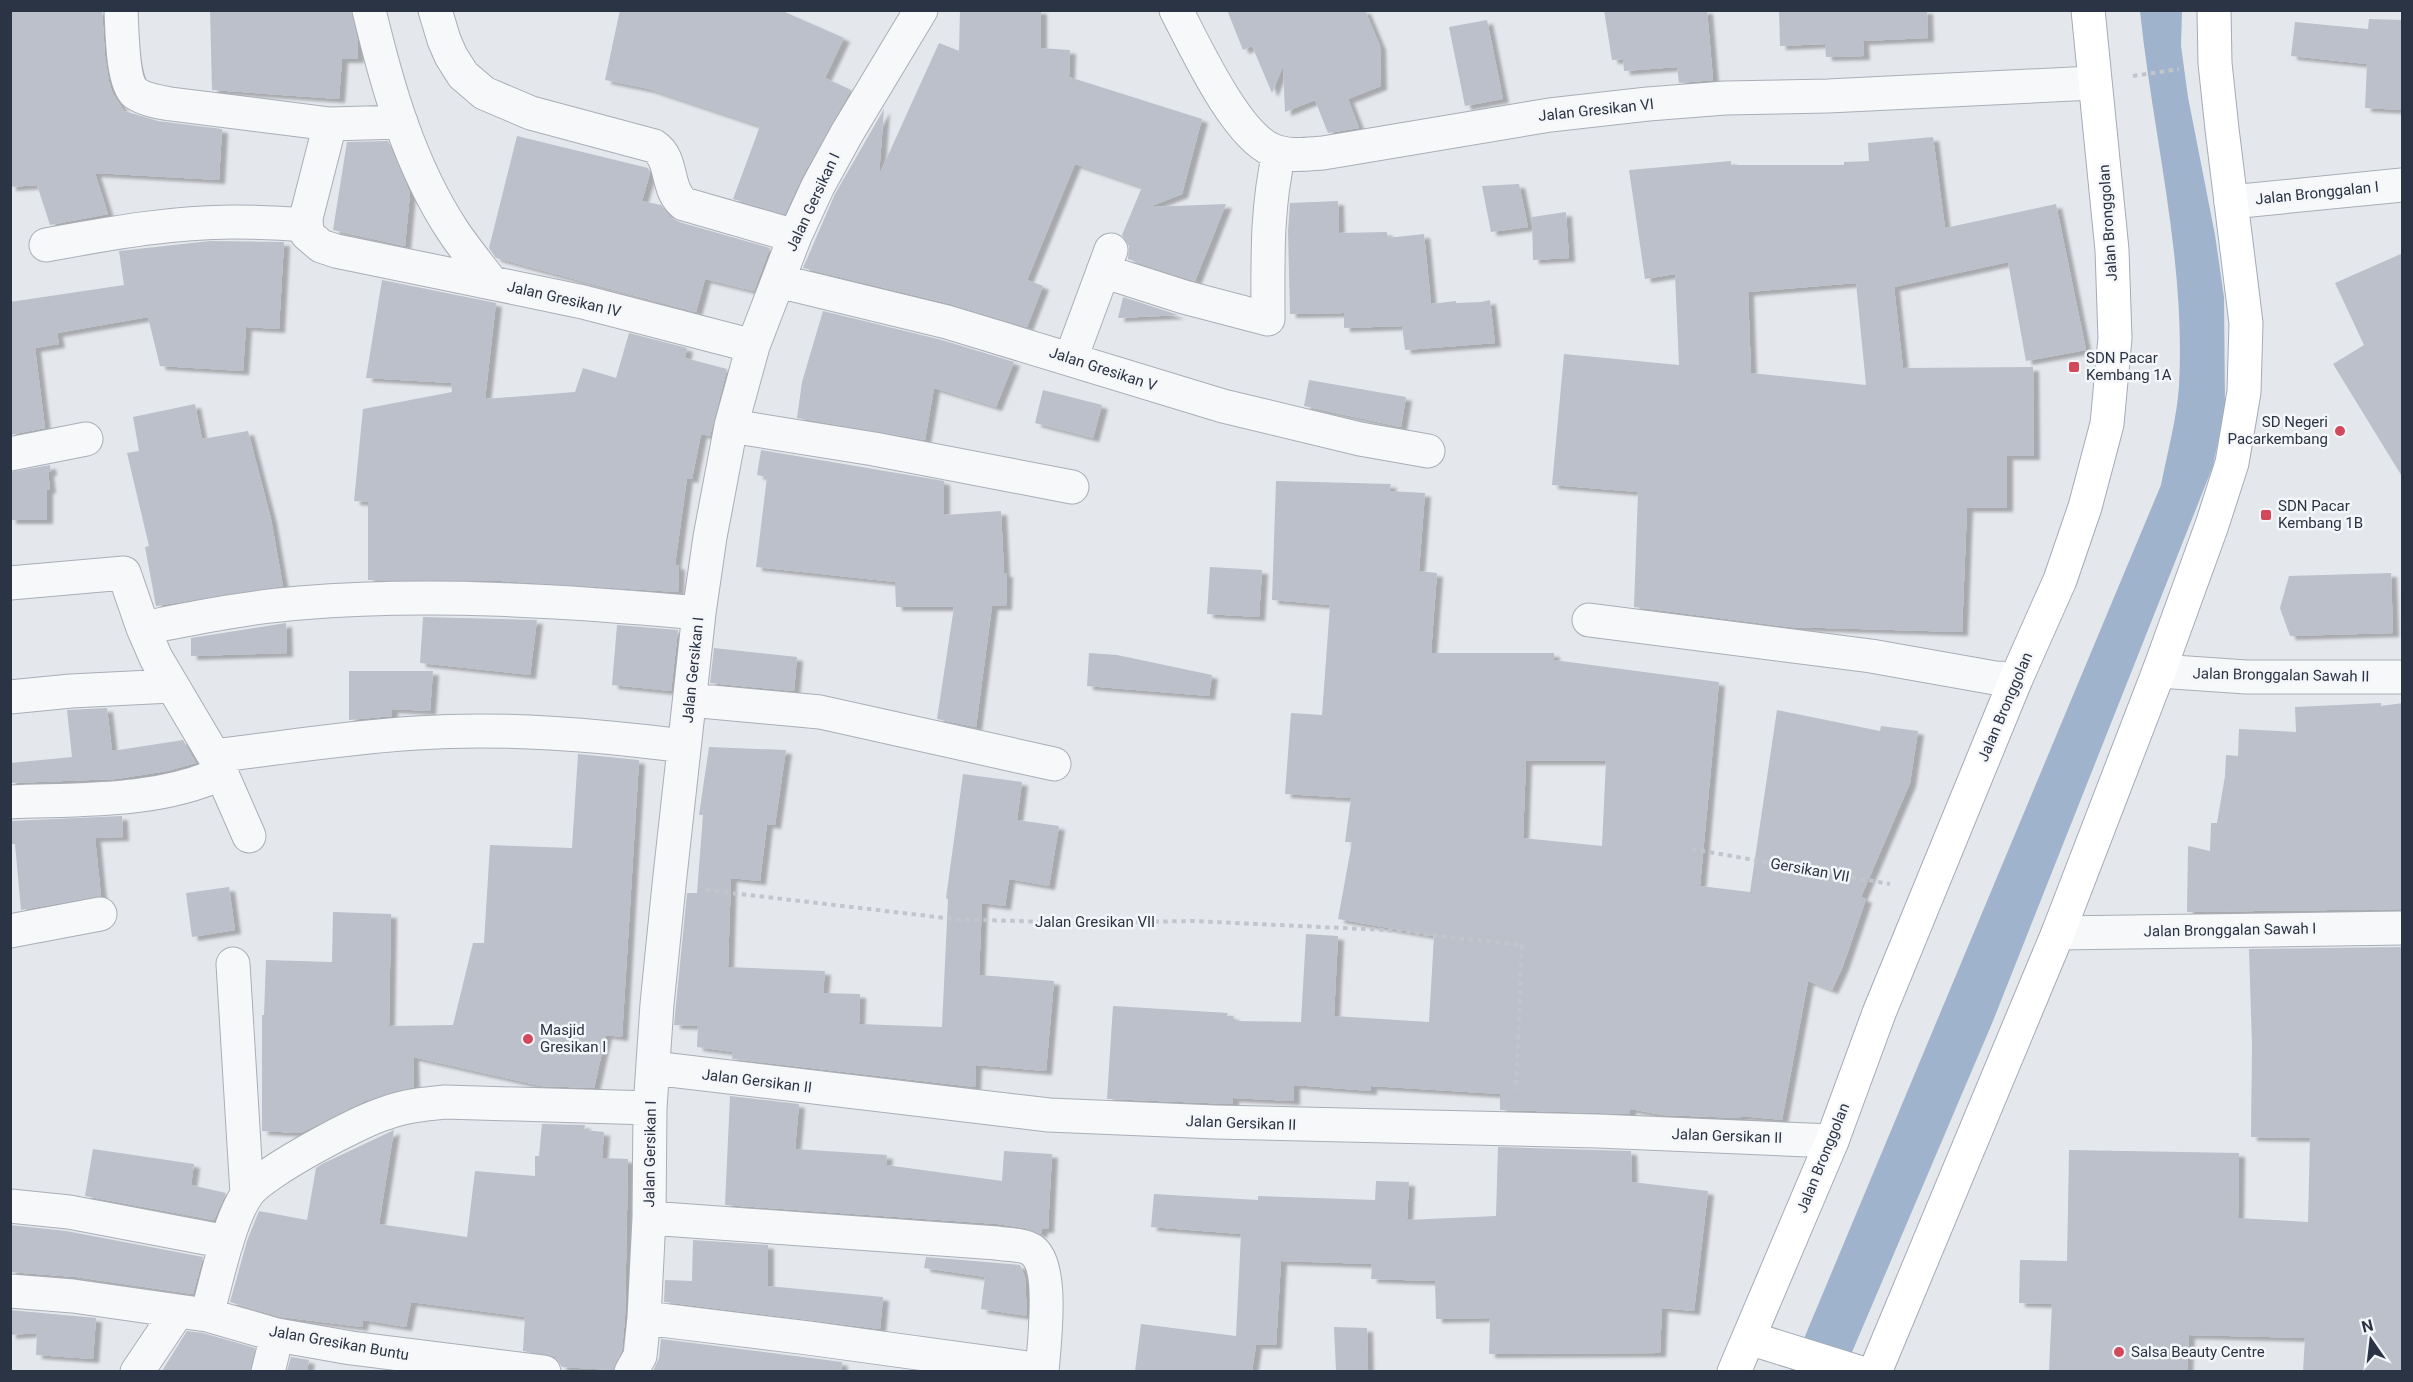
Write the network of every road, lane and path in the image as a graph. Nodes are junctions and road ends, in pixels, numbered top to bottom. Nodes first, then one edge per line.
1 (121, 10) edge
2 (369, 10) edge
3 (435, 10) edge
4 (921, 10) edge
5 (1176, 10) edge
6 (2088, 10) edge
7 (2214, 10) edge
8 (2186, 68) dead end
9 (2108, 80) junction
10 (401, 122) junction
11 (330, 124) junction
12 (1280, 153) junction
13 (2403, 185) edge
14 (2231, 202) junction
15 (306, 225) junction
16 (795, 236) junction
17 (46, 246) dead end
18 (778, 281) junction
19 (492, 283) junction
20 (753, 346) junction
21 (1071, 358) junction
22 (731, 426) junction
23 (86, 439) dead end
24 (1428, 451) dead end
25 (10, 454) edge
26 (1072, 487) dead end
27 (10, 583) edge
28 (699, 613) junction
29 (1589, 620) dead end
30 (143, 628) junction
31 (2159, 671) junction
32 (2403, 677) edge
33 (2016, 678) junction
34 (171, 686) junction
35 (10, 697) edge
36 (690, 700) junction
37 (684, 746) junction
38 (218, 764) junction
39 (1054, 764) dead end
40 (10, 802) edge
41 (249, 836) dead end
42 (1692, 849) dead end
43 (669, 885) junction
44 (1929, 891) junction
45 (100, 914) dead end
46 (2403, 927) edge
47 (10, 932) edge
48 (2058, 933) junction
49 (233, 964) dead end
50 (653, 1068) junction
51 (650, 1108) junction
52 (1514, 1129) junction
53 (1832, 1141) junction
54 (247, 1194) junction
55 (10, 1206) edge
56 (649, 1218) junction
57 (227, 1242) junction
58 (10, 1292) edge
59 (193, 1313) junction
60 (644, 1318) junction
61 (278, 1335) junction
62 (1753, 1339) junction
63 (137, 1371) edge
64 (268, 1371) edge
65 (544, 1371) edge
66 (631, 1371) edge
67 (1042, 1371) edge
68 (1734, 1371) edge
69 (1858, 1371) edge
70 (1875, 1371) edge

1 - 11 street
2 - 10 street, Jalan Gresikan IV
3 - 16 street
4 - 16 street, Jalan Gersikan I
5 - 12 street
6 - 9 main road, Jalan Bronggolan
7 - 14 main road
8 - 9 path
9 - 12 street, Jalan Gresikan VI
9 - 33 main road, Jalan Bronggolan
10 - 11 street
10 - 19 street, Jalan Gresikan IV
11 - 15 street
12 - 21 street
13 - 14 street, Jalan Bronggalan I
14 - 31 main road
15 - 17 street
15 - 19 street
16 - 18 street, Jalan Gersikan I
18 - 20 street, Jalan Gersikan I
18 - 21 street, Jalan Gresikan V
19 - 20 street, Jalan Gresikan IV
20 - 22 street, Jalan Gersikan I
21 - 24 street, Jalan Gresikan V
22 - 26 street
22 - 28 street, Jalan Gersikan I
23 - 25 street
27 - 30 street
28 - 30 street
28 - 36 street, Jalan Gersikan I
29 - 33 street
30 - 34 street
31 - 32 street, Jalan Bronggalan Sawah II
31 - 48 main road
33 - 44 main road, Jalan Bronggolan
34 - 35 street
34 - 38 street
36 - 37 street, Jalan Gersikan I
36 - 39 street
37 - 38 street
37 - 43 street, Jalan Gersikan I
38 - 40 street
38 - 41 street
42 - 44 path, Gersikan VII
43 - 50 street, Jalan Gersikan I
43 - 52 path, Jalan Gresikan VII
44 - 53 main road, Jalan Bronggolan
45 - 47 street
46 - 48 street, Jalan Bronggalan Sawah I
48 - 70 main road
49 - 54 street
50 - 51 street, Jalan Gersikan I
50 - 52 street, Jalan Gersikan II
51 - 54 street
51 - 56 street, Jalan Gersikan I
52 - 53 street, Jalan Gersikan II
53 - 62 main road, Jalan Bronggolan
54 - 57 street
55 - 57 street
56 - 60 street, Jalan Gersikan I
56 - 67 street
57 - 59 street
58 - 59 street, Jalan Gresikan Buntu
59 - 61 street, Jalan Gresikan Buntu
59 - 63 street
60 - 66 street, Jalan Gersikan I
60 - 67 street
61 - 64 street
61 - 65 street, Jalan Gresikan Buntu
62 - 68 main road, Jalan Bronggolan
62 - 69 main road

